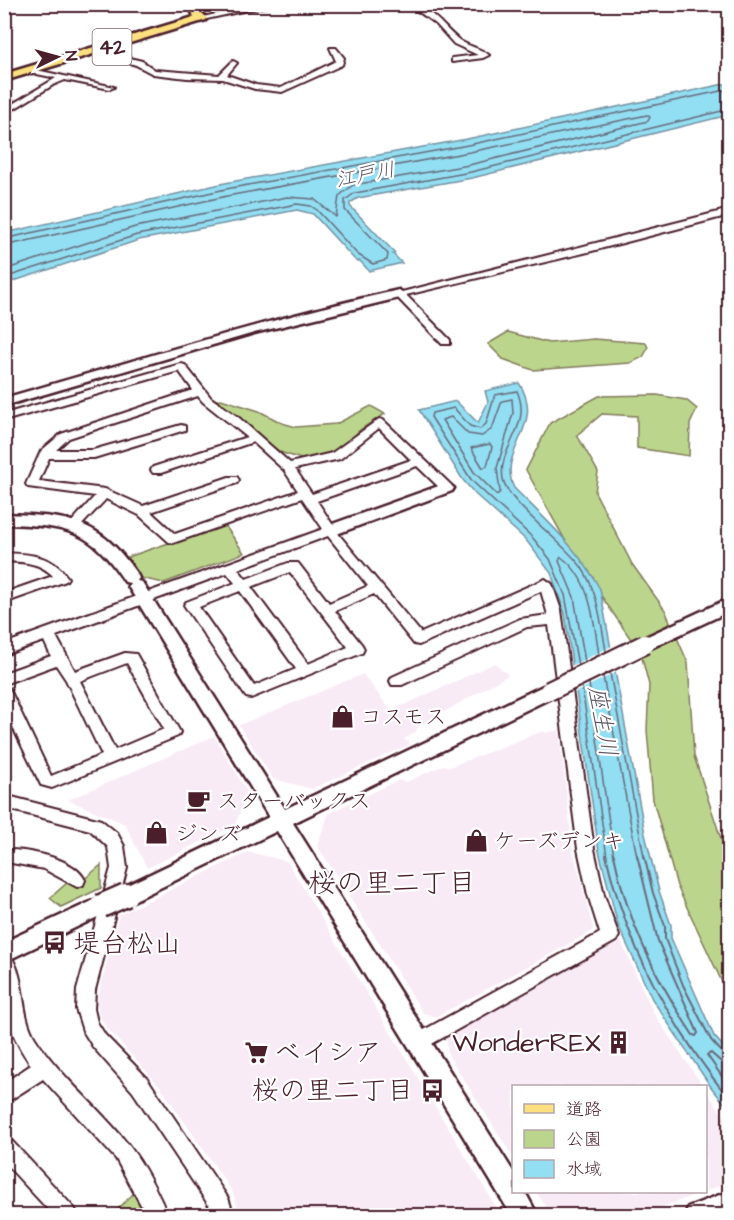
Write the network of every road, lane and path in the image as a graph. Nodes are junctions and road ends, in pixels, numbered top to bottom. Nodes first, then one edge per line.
1 (194, 4) edge
2 (272, 4) edge
3 (411, 4) edge
4 (202, 18) junction
5 (333, 50) dead end
6 (96, 52) junction
7 (455, 60) dead end
8 (233, 63) dead end
9 (35, 71) junction
10 (222, 76) junction
11 (65, 77) junction
12 (4, 78) edge
13 (110, 87) dead end
14 (4, 113) edge
15 (729, 212) edge
16 (399, 294) junction
17 (446, 342) dead end
18 (201, 392) junction
19 (4, 402) edge
20 (4, 418) edge
21 (181, 428) dead end
22 (254, 438) junction
23 (45, 454) junction
24 (420, 461) junction
25 (288, 467) junction
26 (157, 470) dead end
27 (233, 480) dead end
28 (447, 488) joint
29 (105, 493) junction
30 (306, 496) junction
31 (144, 510) junction
32 (4, 519) edge
33 (74, 526) junction
34 (329, 531) junction
35 (4, 557) edge
36 (230, 567) junction
37 (244, 584) junction
38 (137, 588) junction
39 (376, 588) junction
40 (4, 598) edge
41 (729, 604) edge
42 (326, 609) junction
43 (556, 619) junction
44 (48, 634) junction
45 (4, 650) edge
46 (59, 658) junction
47 (304, 671) junction
48 (72, 678) junction
49 (4, 679) edge
50 (397, 681) dead end
51 (4, 692) edge
52 (111, 757) junction
53 (4, 801) edge
54 (282, 820) junction
55 (7, 859) edge
56 (77, 880) dead end
57 (4, 953) edge
58 (4, 961) edge
59 (419, 1042) junction
60 (44, 1066) junction
61 (4, 1095) edge
62 (4, 1148) edge
63 (512, 1192) edge
64 (512, 1193) edge
65 (729, 1203) edge
66 (68, 1215) edge
67 (158, 1215) edge
68 (224, 1215) edge
69 (526, 1215) edge
70 (697, 1215) edge

1 - 4 main road
2 - 4 street
3 - 7 street
4 - 6 main road, 42
5 - 10 street
6 - 9 main road, 42
6 - 10 street
8 - 10 street
9 - 11 street
9 - 12 main road, 42
11 - 13 street
11 - 14 street
15 - 16 street
16 - 17 street
16 - 19 street
18 - 20 street
18 - 22 street
18 - 23 street
21 - 23 street
22 - 25 street
22 - 26 street
23 - 29 street
24 - 25 street
24 - 28 street
24 - 30 street
25 - 30 street
27 - 31 street
28 - 34 street
29 - 31 street
29 - 33 street
30 - 31 street
30 - 34 street
32 - 33 street
33 - 38 street
34 - 36 street
34 - 39 street
35 - 40 street
36 - 37 street
36 - 38 street
37 - 42 street
37 - 47 street
37 - 47 street
38 - 44 street
38 - 54 street
39 - 42 street
39 - 43 street
41 - 54 street, bridge
42 - 47 street
43 - 50 street
43 - 59 street
44 - 45 street
44 - 46 street
46 - 48 street
46 - 49 street
48 - 52 street
48 - 52 street
51 - 52 street
53 - 68 street
54 - 57 street, bridge
54 - 59 street
55 - 56 street
58 - 60 street
59 - 63 street
60 - 61 street
60 - 67 street
62 - 66 street
64 - 69 street
65 - 70 street

